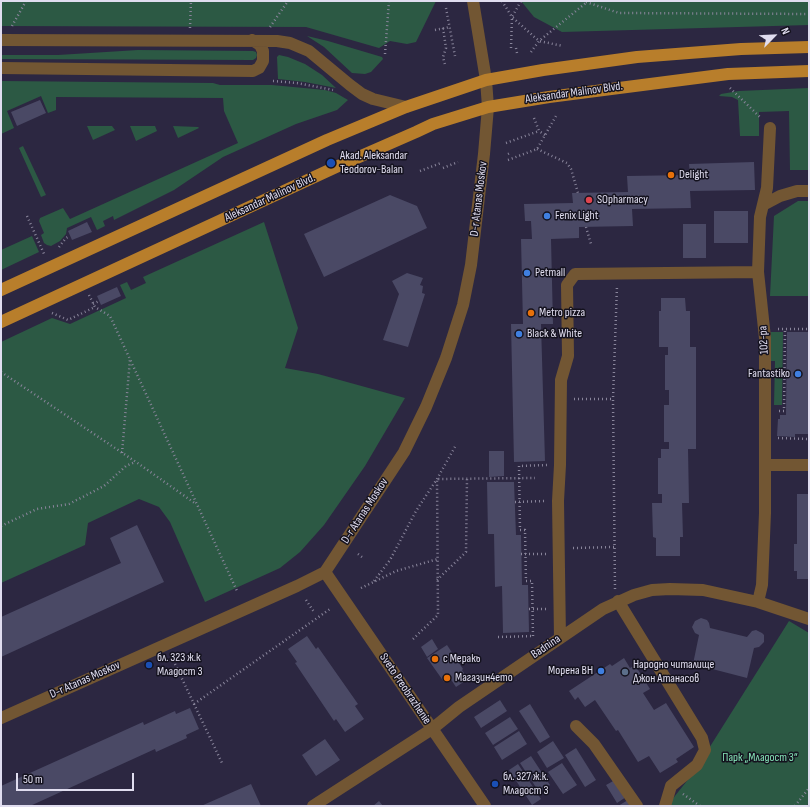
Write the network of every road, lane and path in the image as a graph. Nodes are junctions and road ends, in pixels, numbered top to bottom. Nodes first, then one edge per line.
1 (26, 1) edge
2 (191, 1) edge
3 (288, 1) edge
4 (389, 1) edge
5 (473, 1) edge
6 (502, 1) edge
7 (521, 1) edge
8 (587, 1) edge
9 (446, 8) dead end
10 (809, 14) edge
11 (512, 17) junction
12 (450, 27) junction
13 (10, 28) dead end
14 (443, 28) junction
15 (190, 29) dead end
16 (268, 29) dead end
17 (435, 30) dead end
18 (1, 40) edge
19 (252, 40) junction
20 (539, 41) junction
21 (563, 46) dead end
22 (809, 47) edge
23 (511, 48) dead end
24 (516, 48) dead end
25 (531, 52) dead end
26 (517, 53) dead end
27 (385, 54) dead end
28 (455, 56) dead end
29 (445, 65) dead end
30 (1, 68) edge
31 (809, 70) edge
32 (486, 80) junction
33 (273, 81) dead end
34 (730, 88) dead end
35 (339, 92) dead end
36 (406, 107) junction
37 (488, 107) junction
38 (556, 116) dead end
39 (534, 118) dead end
40 (770, 128) joint
41 (539, 131) junction
42 (545, 135) junction
43 (506, 143) dead end
44 (537, 149) junction
45 (508, 160) dead end
46 (458, 162) dead end
47 (441, 163) dead end
48 (443, 168) dead end
49 (420, 172) dead end
50 (809, 191) edge
51 (578, 193) dead end
52 (763, 205) junction
53 (27, 216) dead end
54 (586, 227) dead end
55 (70, 236) dead end
56 (66, 238) junction
57 (69, 244) dead end
58 (591, 244) dead end
59 (58, 250) dead end
60 (45, 256) dead end
61 (758, 272) junction
62 (617, 274) junction
63 (1, 290) edge
64 (90, 295) dead end
65 (99, 301) dead end
66 (93, 304) junction
67 (95, 307) junction
68 (51, 313) dead end
69 (1, 322) edge
70 (776, 329) dead end
71 (785, 329) junction
72 (809, 329) edge
73 (130, 359) junction
74 (1, 372) edge
75 (560, 399) junction
76 (613, 399) junction
77 (784, 411) dead end
78 (772, 438) dead end
79 (809, 439) edge
80 (456, 445) dead end
81 (122, 453) junction
82 (135, 462) junction
83 (560, 465) junction
84 (764, 465) junction
85 (809, 465) edge
86 (519, 478) junction
87 (535, 478) dead end
88 (437, 479) junction
89 (467, 479) junction
90 (558, 501) junction
91 (515, 502) dead end
92 (520, 502) junction
93 (198, 505) junction
94 (1, 526) edge
95 (614, 547) junction
96 (558, 551) junction
97 (358, 554) dead end
98 (521, 554) dead end
99 (526, 554) junction
100 (362, 557) dead end
101 (438, 559) junction
102 (325, 572) junction
103 (437, 580) junction
104 (374, 581) junction
105 (361, 588) dead end
106 (237, 591) dead end
107 (617, 597) junction
108 (306, 600) dead end
109 (758, 602) junction
110 (330, 609) dead end
111 (529, 609) dead end
112 (533, 609) junction
113 (548, 609) dead end
114 (314, 612) dead end
115 (809, 619) edge
116 (533, 636) junction
117 (540, 636) dead end
118 (498, 637) dead end
119 (560, 638) junction
120 (413, 639) dead end
121 (175, 664) dead end
122 (194, 704) junction
123 (1, 718) edge
124 (576, 726) dead end
125 (432, 729) junction
126 (222, 763) dead end
127 (671, 786) junction
128 (809, 788) edge
129 (313, 806) edge
130 (485, 806) edge
131 (637, 806) edge
132 (665, 806) edge
133 (700, 806) edge
134 (795, 806) edge

1 - 13 path
2 - 15 path
3 - 16 path
4 - 27 path
5 - 32 street, D-r Atanas Moskov
6 - 11 path
7 - 11 path
8 - 10 path
8 - 20 path
9 - 12 path
11 - 20 path
11 - 23 path
12 - 14 path
12 - 28 path
14 - 17 path
14 - 29 path
18 - 19 street
19 - 30 street
19 - 36 street
20 - 21 path
20 - 25 path
22 - 32 main road
24 - 26 path
31 - 37 main road, Aleksandar Malinov Blvd.
32 - 36 main road
32 - 37 street, D-r Atanas Moskov
33 - 35 path
34 - 40 path
36 - 63 main road
37 - 69 main road, Aleksandar Malinov Blvd.
37 - 102 street, D-r Atanas Moskov
38 - 42 path
39 - 41 path
40 - 52 street, 102-ра
41 - 42 path
41 - 43 path
42 - 44 path
44 - 45 path
44 - 51 path
46 - 48 path
47 - 49 path
50 - 52 street
52 - 61 street, 102-ра
53 - 60 path
54 - 58 path
55 - 56 path
56 - 57 path
56 - 59 path
61 - 62 street
61 - 84 street, 102-ра
62 - 75 street
62 - 76 path
64 - 66 path
65 - 66 path
66 - 67 path
67 - 68 path
67 - 73 path
70 - 71 path
71 - 72 path
71 - 77 path
73 - 81 path
73 - 93 path
74 - 81 path
75 - 76 path
75 - 83 street
76 - 95 path
78 - 79 path
80 - 88 path
81 - 82 path
82 - 93 path
82 - 94 path
83 - 86 path
83 - 90 street
84 - 85 street
84 - 109 street, 102-ра
86 - 87 path
86 - 89 path
86 - 92 path
88 - 89 path
88 - 101 path
88 - 104 path
89 - 103 path
90 - 92 path
90 - 96 street
91 - 92 path
92 - 99 path
93 - 106 path
95 - 96 path
95 - 107 path
96 - 99 path
96 - 119 street
97 - 100 path
98 - 99 path
99 - 112 path
101 - 103 path
101 - 104 path
102 - 123 street, D-r Atanas Moskov
102 - 125 street, Sveto Preobrazhenie
103 - 120 path
104 - 105 path
107 - 109 street, Badnina
107 - 119 street, Badnina
107 - 127 street
108 - 114 path
109 - 115 street, Badnina
110 - 122 path
111 - 112 path
112 - 113 path
112 - 116 path
116 - 117 path
116 - 118 path
119 - 125 street, Badnina
121 - 122 path
122 - 126 path
124 - 131 street
125 - 129 street, Badnina
125 - 130 street, Sveto Preobrazhenie
127 - 132 street
127 - 133 path
128 - 134 path

